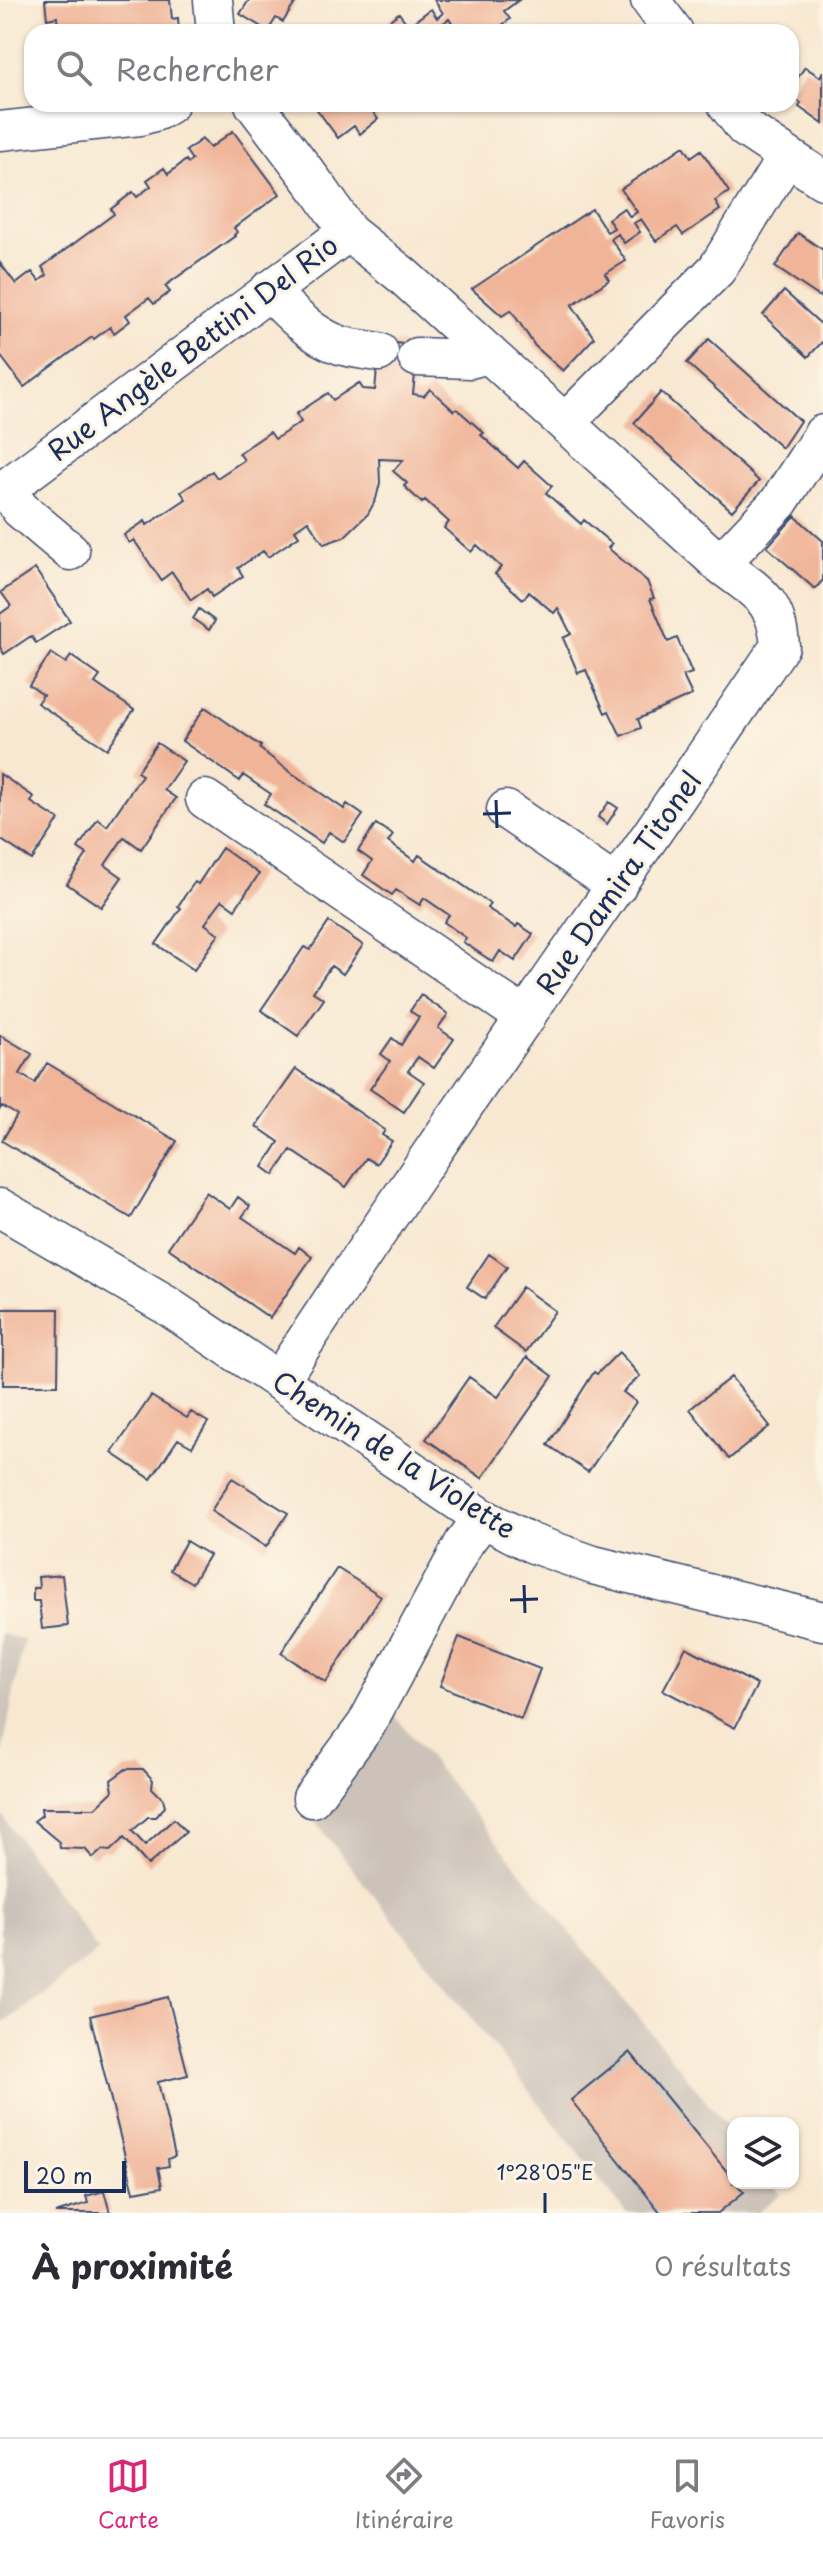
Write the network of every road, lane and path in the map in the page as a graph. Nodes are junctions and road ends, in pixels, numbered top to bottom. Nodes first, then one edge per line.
1 (213, 0) edge
2 (650, 0) edge
3 (215, 24) edge
4 (668, 24) edge
5 (154, 112) edge
6 (260, 112) edge
7 (733, 112) edge
8 (0, 131) edge
9 (787, 156) junction
10 (823, 180) edge
11 (348, 232) junction
12 (269, 290) junction
13 (379, 352) dead end
14 (489, 354) junction
15 (417, 357) dead end
16 (565, 423) junction
17 (823, 434) edge
18 (3, 491) edge
19 (70, 551) dead end
20 (720, 564) junction
21 (205, 799) dead end
22 (506, 810) dead end
23 (617, 886) junction
24 (526, 1018) junction
25 (0, 1208) edge
26 (279, 1381) junction
27 (483, 1518) junction
28 (823, 1621) edge
29 (312, 1798) dead end

1 - 3 street
2 - 4 street
5 - 8 street
6 - 11 street, Rue Damira Titonel
7 - 9 street
9 - 10 street
9 - 16 street
11 - 12 street, Rue Angèle Bettini Del Rio
11 - 14 street, Rue Damira Titonel
12 - 13 street
12 - 18 street, Rue Angèle Bettini Del Rio
14 - 15 street
14 - 16 street, Rue Damira Titonel
16 - 20 street, Rue Damira Titonel
17 - 20 street
18 - 19 street
20 - 23 street, Rue Damira Titonel
21 - 24 street
22 - 23 street
23 - 24 street, Rue Damira Titonel
24 - 26 street, Rue Damira Titonel
25 - 26 street, Chemin de la Violette
26 - 27 street, Chemin de la Violette
27 - 28 street, Chemin de la Violette
27 - 29 street

